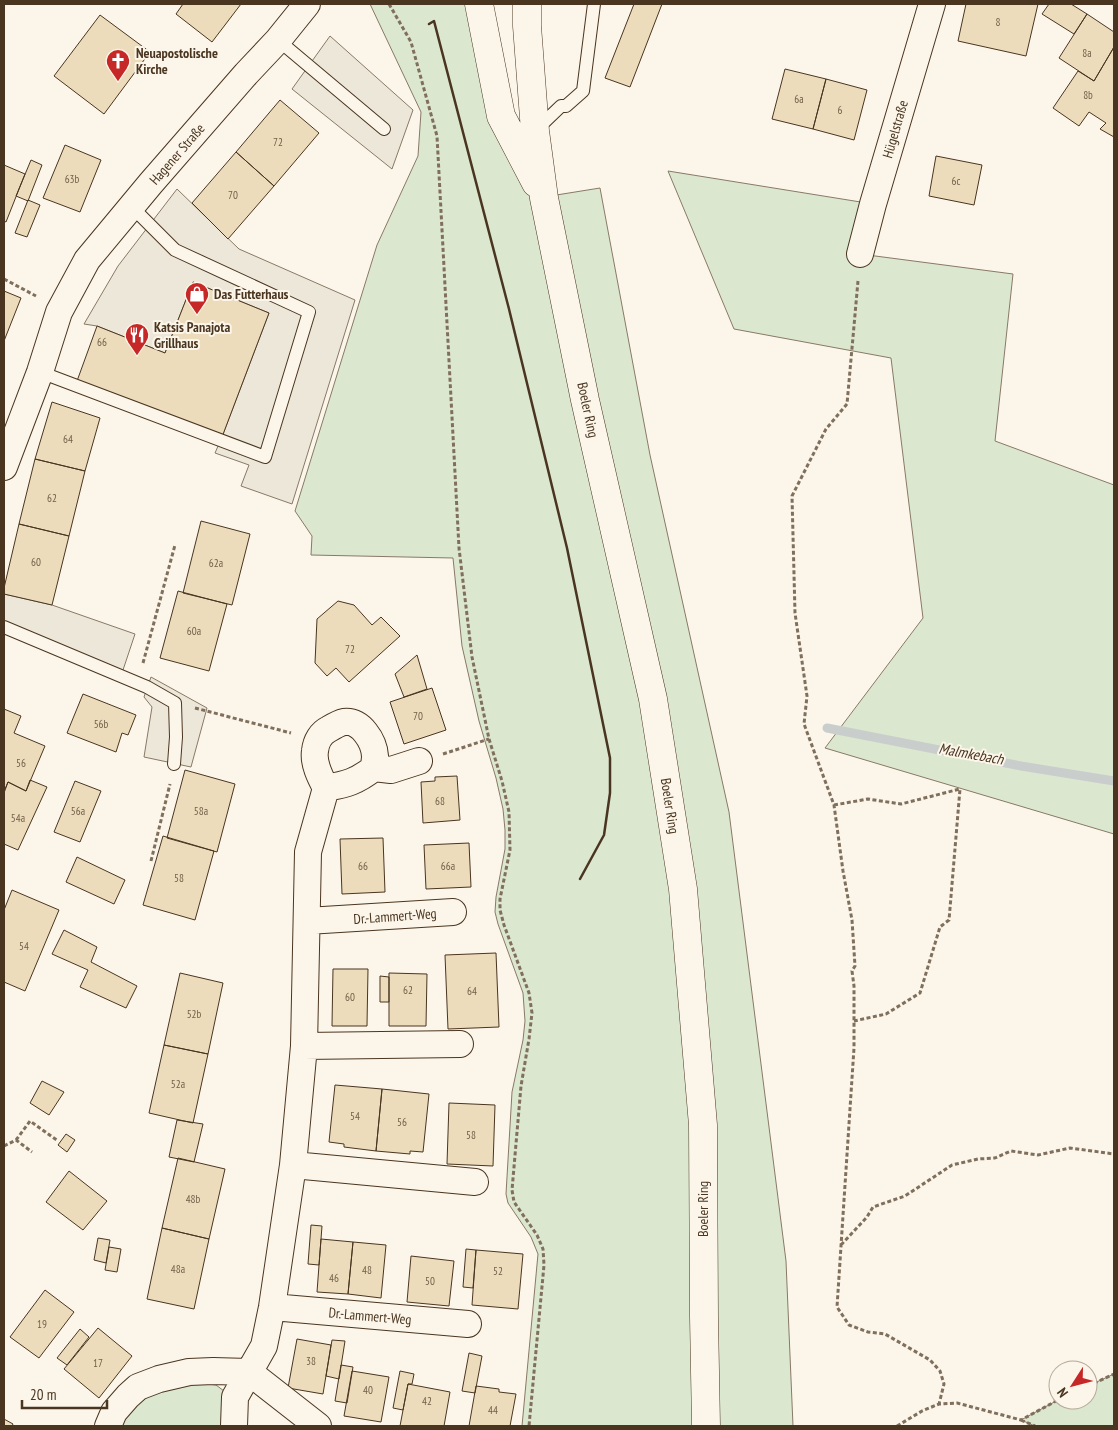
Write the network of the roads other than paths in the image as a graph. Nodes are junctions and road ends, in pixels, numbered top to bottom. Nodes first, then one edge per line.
1 (307, 4) edge
2 (528, 4) edge
3 (594, 4) edge
4 (932, 4) edge
5 (477, 6) edge
6 (278, 40) junction
7 (384, 129) dead end
8 (535, 131) junction
9 (544, 198) junction
10 (132, 207) junction
11 (860, 254) road end
12 (40, 372) junction
13 (4, 466) edge
14 (4, 627) edge
15 (419, 761) road end
16 (174, 764) road end
17 (374, 768) junction
18 (326, 788) junction
19 (453, 912) dead end
20 (307, 921) junction
21 (460, 1044) dead end
22 (304, 1046) junction
23 (292, 1165) junction
24 (475, 1182) dead end
25 (272, 1307) junction
26 (468, 1324) dead end
27 (249, 1372) junction
28 (108, 1426) edge
29 (234, 1426) edge
30 (318, 1426) edge
31 (706, 1426) edge

1 - 6 street, Hagener Straße
2 - 8 main road, Boeler Ring
3 - 8 lane
4 - 11 street, Hügelstraße
5 - 9 main road, Boeler Ring
6 - 7 lane
6 - 10 street, Hagener Straße
8 - 9 main road, Boeler Ring
9 - 31 main road, Boeler Ring
10 - 12 street, Hagener Straße
10 - 12 lane
12 - 13 street, Hagener Straße
14 - 16 lane
15 - 17 street
17 - 18 street
17 - 18 street
18 - 20 street
19 - 20 street, Dr.-Lammert-Weg
20 - 22 street
21 - 22 street
22 - 23 street
23 - 24 street
23 - 25 street
25 - 26 street, Dr.-Lammert-Weg
25 - 27 street
27 - 28 street
27 - 29 street
27 - 30 street

